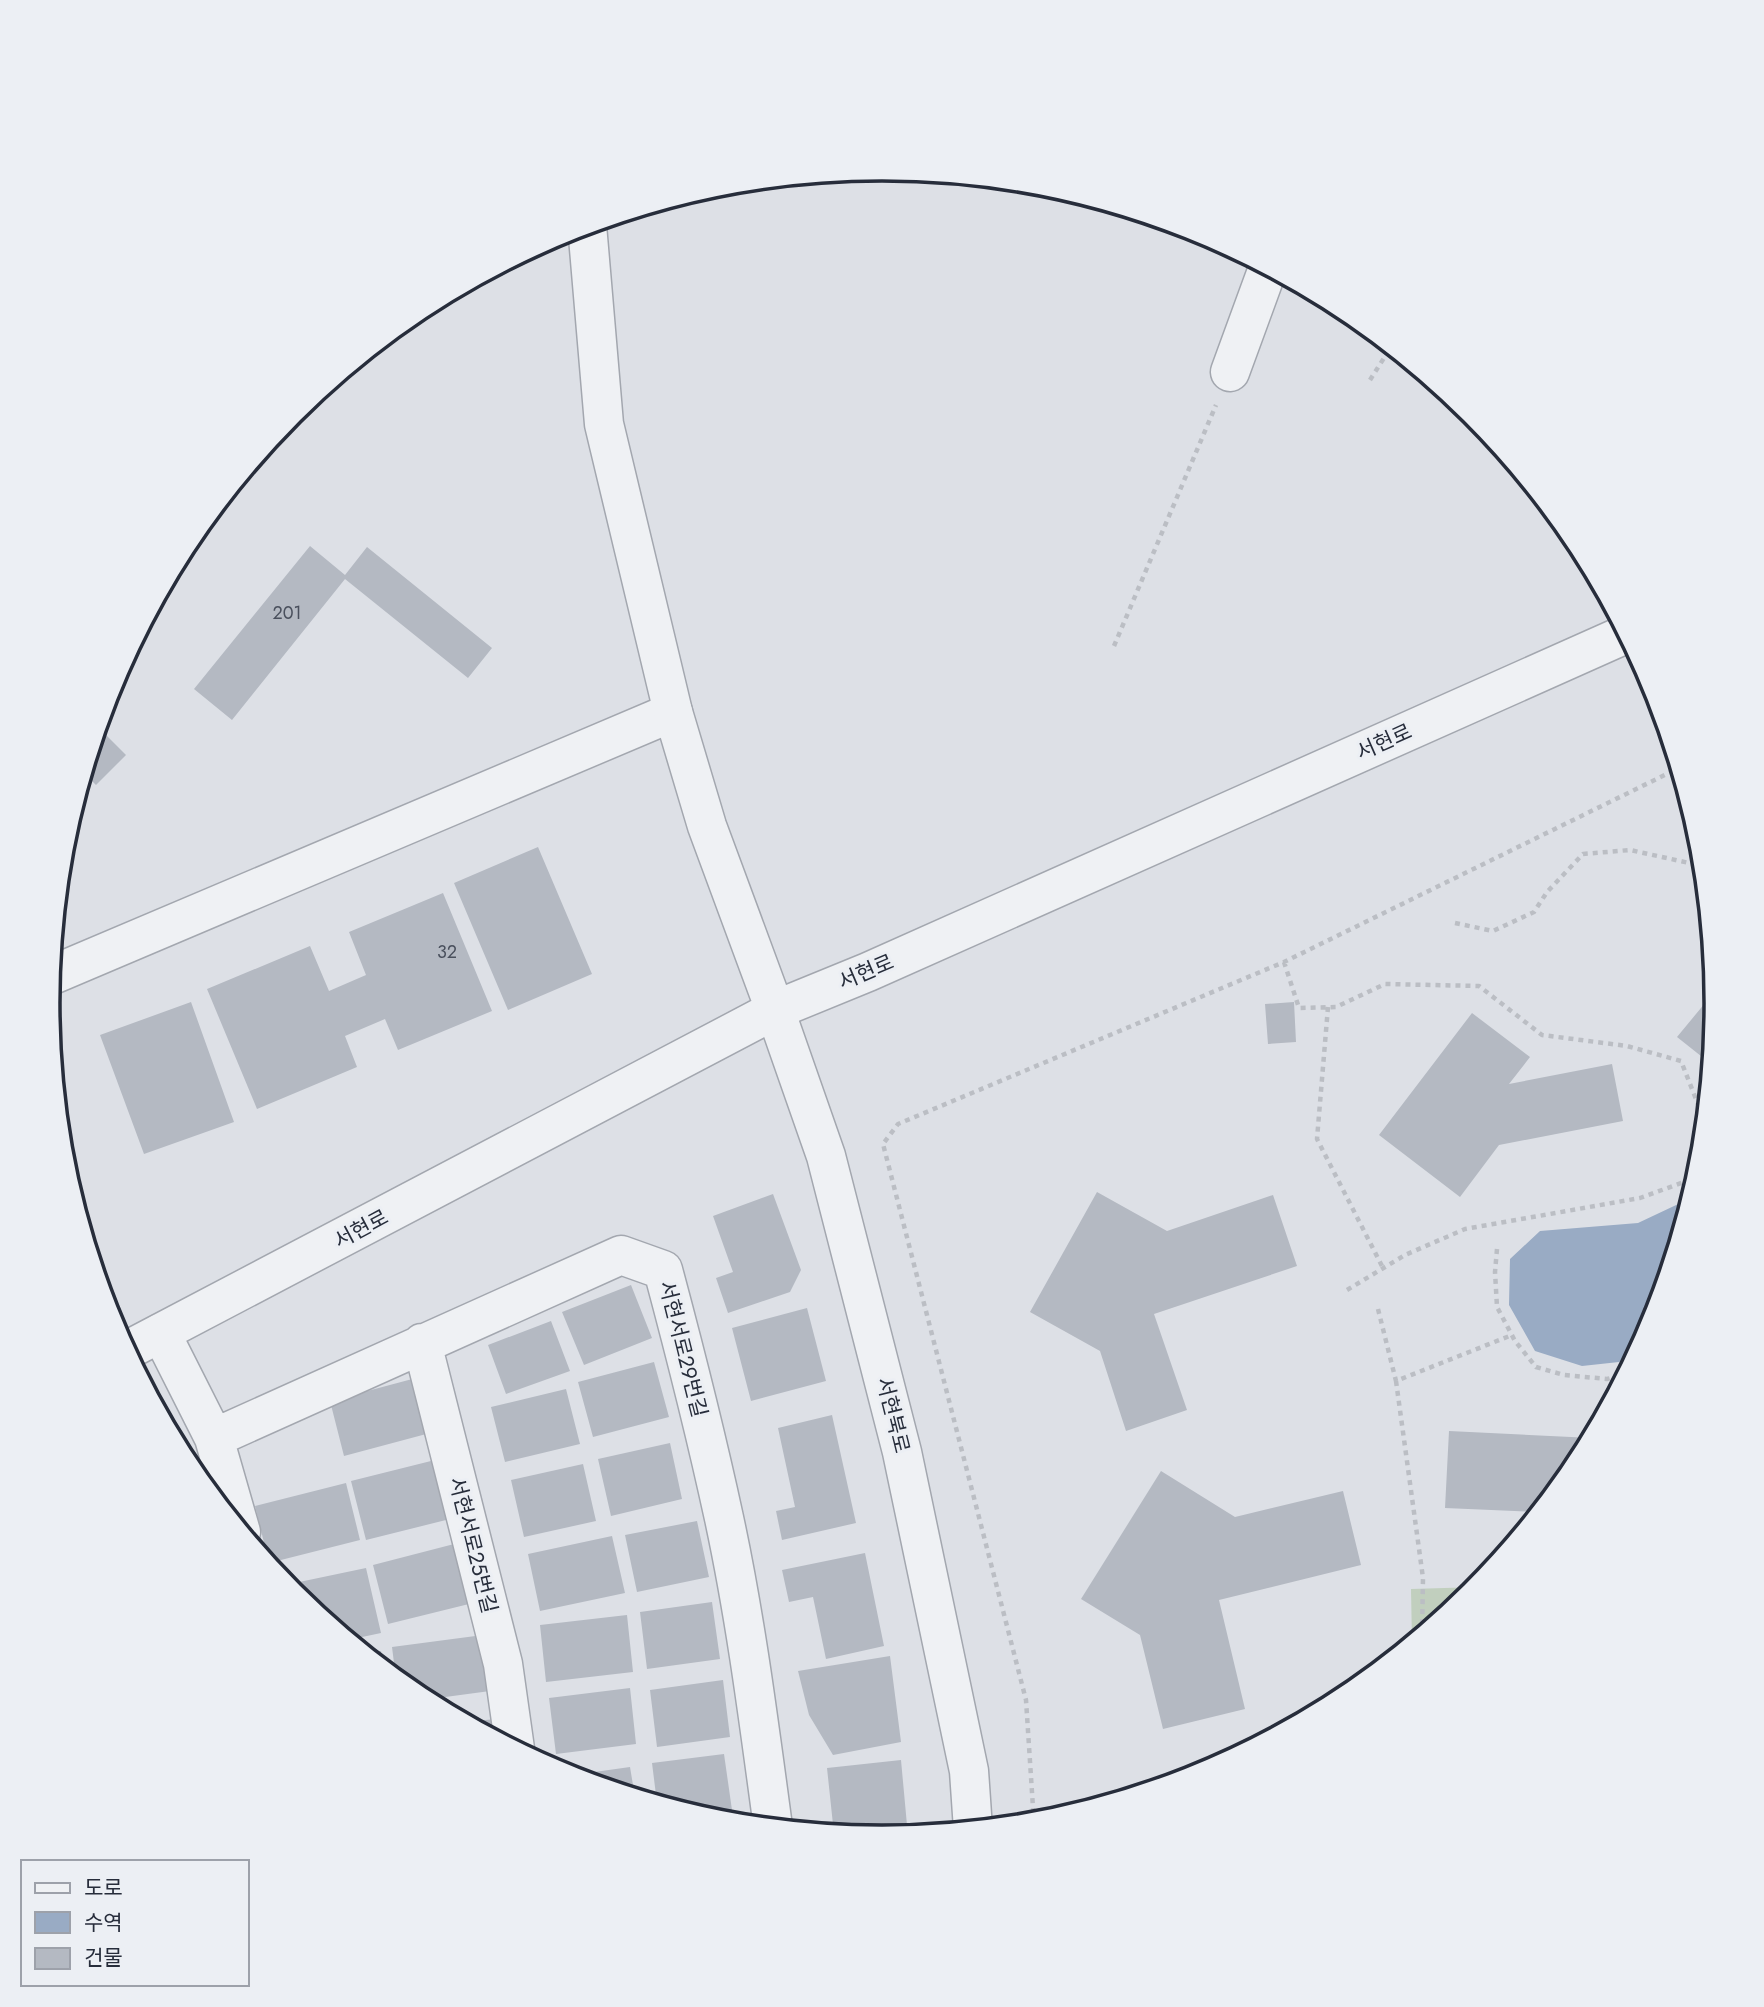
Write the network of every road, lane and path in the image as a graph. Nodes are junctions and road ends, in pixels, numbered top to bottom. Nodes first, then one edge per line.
1 (588, 236) edge
2 (1265, 276) edge
3 (1387, 354) edge
4 (1230, 372) joint
5 (1370, 380) dead end
6 (1619, 637) edge
7 (1114, 646) dead end
8 (673, 712) junction
9 (1671, 772) edge
10 (1692, 864) edge
11 (1455, 923) dead end
12 (1284, 962) junction
13 (61, 972) edge
14 (1328, 1007) junction
15 (775, 1010) junction
16 (1698, 1104) edge
17 (1685, 1181) edge
18 (1497, 1249) dead end
19 (1384, 1268) junction
20 (1347, 1290) dead end
21 (1378, 1309) dead end
22 (161, 1333) junction
23 (1512, 1335) junction
24 (422, 1343) junction
25 (135, 1346) edge
26 (1615, 1377) edge
27 (1396, 1381) junction
28 (214, 1438) junction
29 (235, 1511) edge
30 (1422, 1623) edge
31 (514, 1739) edge
32 (1033, 1811) edge
33 (771, 1818) edge
34 (972, 1821) edge

1 - 8 street, 서현북로
2 - 4 street
3 - 5 path
4 - 7 path
6 - 15 street, 서현로
8 - 13 street
8 - 15 street, 서현북로
9 - 12 path
10 - 11 path
12 - 14 path
12 - 32 path
14 - 16 path
14 - 19 path
15 - 22 street, 서현로
15 - 34 street, 서현북로
17 - 19 path
18 - 23 path
19 - 20 path
21 - 27 path
22 - 25 street, 서현로
22 - 28 street
23 - 26 path
23 - 27 path
24 - 28 street, 서현서로29번길
24 - 31 street, 서현서로25번길
24 - 33 street, 서현서로29번길
27 - 30 path
28 - 29 street

